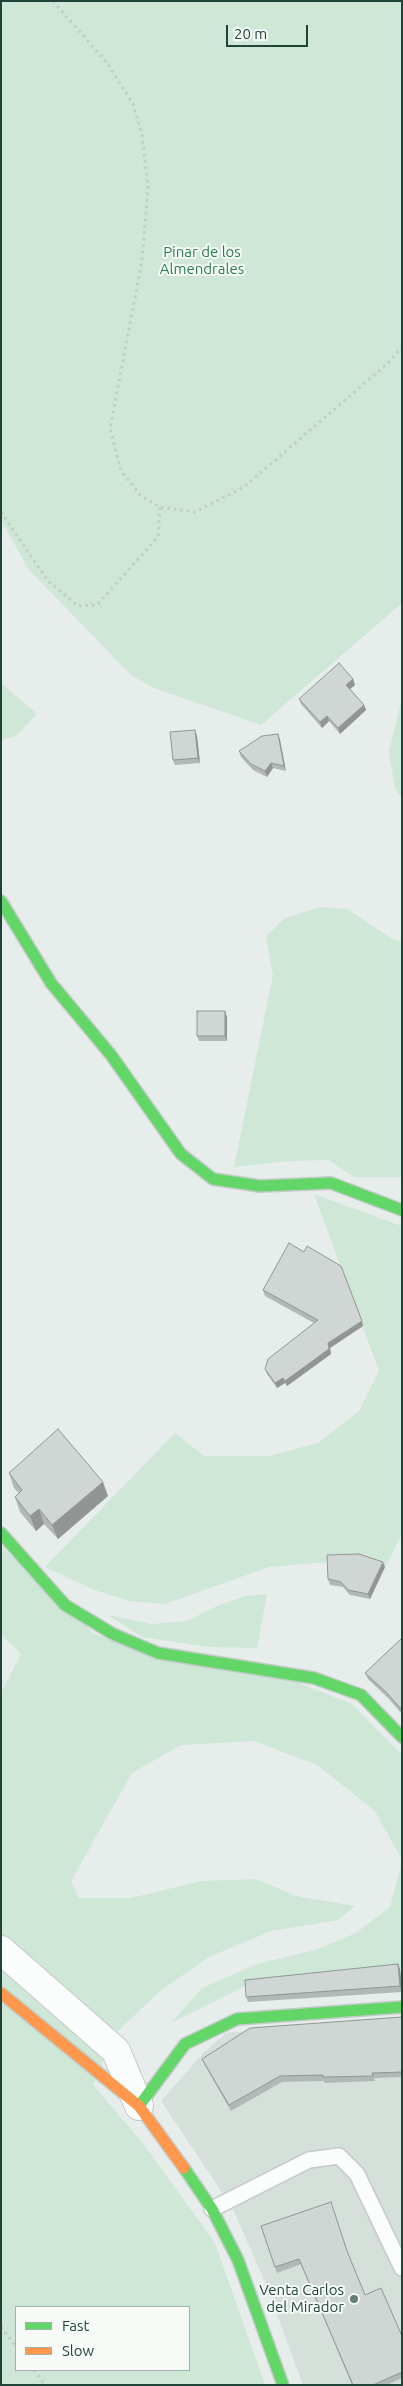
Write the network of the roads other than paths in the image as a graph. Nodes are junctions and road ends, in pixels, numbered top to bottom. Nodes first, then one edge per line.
1 (1, 901) edge
2 (402, 1210) edge
3 (1, 1533) edge
4 (402, 1737) edge
5 (1, 1950) edge
6 (1, 1993) edge
7 (402, 2007) edge
8 (139, 2106) junction
9 (212, 2209) junction
10 (402, 2268) edge
11 (283, 2385) edge

1 - 2 street
3 - 4 street
5 - 8 street
6 - 8 street
7 - 8 street
8 - 9 street
9 - 10 lane
9 - 11 street

